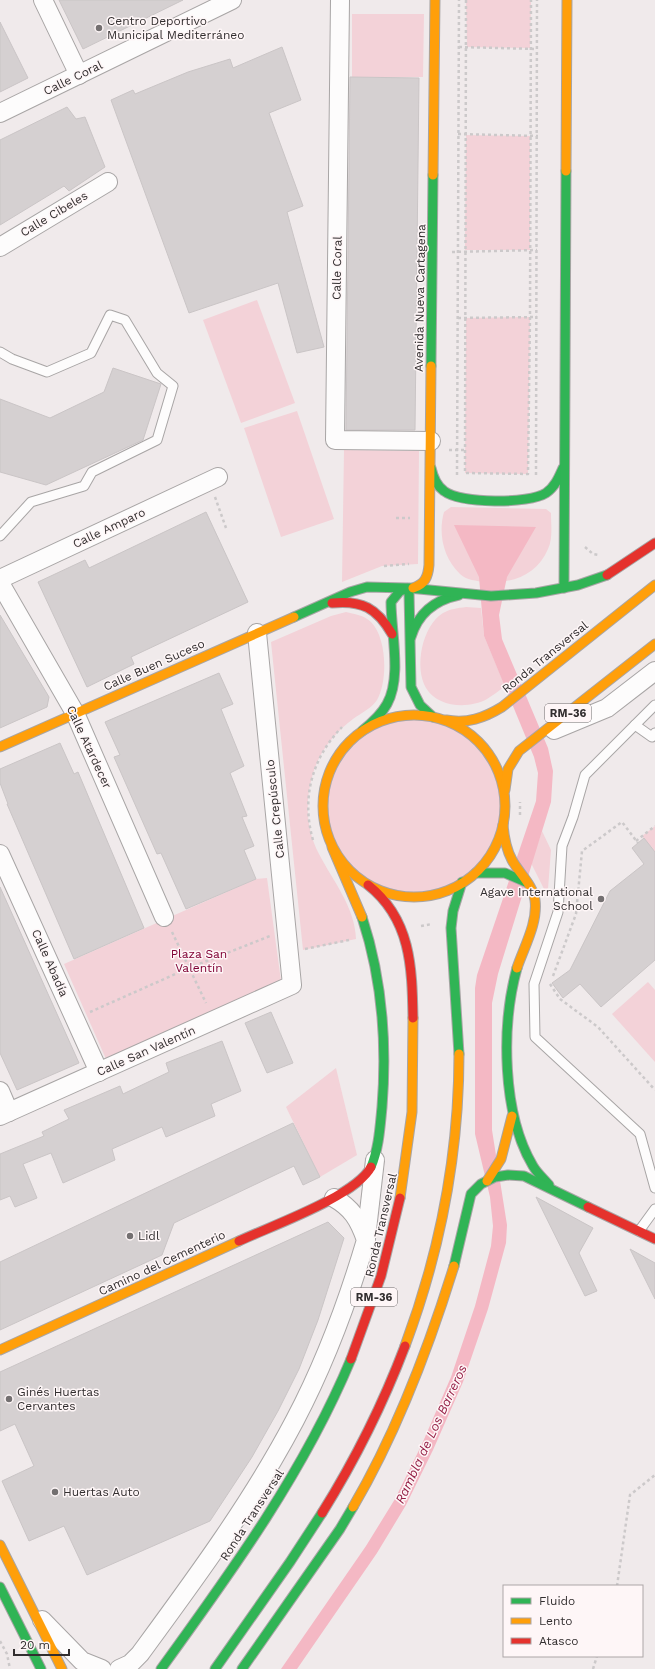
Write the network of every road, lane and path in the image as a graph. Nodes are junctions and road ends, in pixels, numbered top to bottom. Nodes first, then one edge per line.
1 (43, 0) edge
2 (232, 0) edge
3 (340, 0) edge
4 (435, 0) edge
5 (459, 0) edge
6 (466, 0) edge
7 (531, 0) edge
8 (537, 0) edge
9 (567, 0) edge
10 (459, 47) junction
11 (467, 47) junction
12 (530, 48) junction
13 (537, 49) junction
14 (78, 75) junction
15 (0, 113) edge
16 (458, 134) junction
17 (466, 135) junction
18 (530, 136) junction
19 (538, 136) junction
20 (108, 182) dead end
21 (0, 247) edge
22 (458, 250) junction
23 (465, 250) junction
24 (530, 250) junction
25 (537, 250) junction
26 (433, 255) junction
27 (537, 316) junction
28 (530, 317) junction
29 (458, 318) junction
30 (466, 318) junction
31 (0, 352) edge
32 (431, 441) junction
33 (430, 467) junction
34 (563, 467) junction
35 (457, 476) dead end
36 (536, 476) dead end
37 (218, 477) dead end
38 (396, 518) dead end
39 (417, 518) dead end
40 (564, 535) junction
41 (0, 536) edge
42 (655, 543) edge
43 (606, 557) dead end
44 (411, 563) dead end
45 (382, 565) dead end
46 (0, 579) edge
47 (0, 583) edge
48 (655, 585) edge
49 (410, 588) junction
50 (564, 588) junction
51 (468, 594) junction
52 (317, 606) junction
53 (257, 633) junction
54 (392, 634) junction
55 (655, 644) edge
56 (410, 645) junction
57 (654, 675) edge
58 (655, 705) edge
59 (75, 713) junction
60 (436, 718) junction
61 (635, 725) junction
62 (362, 731) junction
63 (655, 733) edge
64 (538, 736) junction
65 (0, 746) edge
66 (504, 795) junction
67 (503, 825) junction
68 (655, 826) edge
69 (332, 847) junction
70 (582, 851) dead end
71 (0, 854) edge
72 (476, 873) junction
73 (462, 882) junction
74 (526, 882) junction
75 (368, 885) junction
76 (164, 917) joint
77 (287, 929) junction
78 (189, 968) junction
79 (292, 985) joint
80 (560, 999) dead end
81 (75, 1019) junction
82 (214, 1020) junction
83 (99, 1072) junction
84 (655, 1090) edge
85 (0, 1092) edge
86 (513, 1109) junction
87 (5, 1114) edge
88 (376, 1153) junction
89 (487, 1181) junction
90 (655, 1188) edge
91 (556, 1191) junction
92 (334, 1198) junction
93 (655, 1209) edge
94 (638, 1231) junction
95 (655, 1239) edge
96 (366, 1240) junction
97 (0, 1350) edge
98 (655, 1475) edge
99 (0, 1545) edge
100 (616, 1585) edge
101 (0, 1587) edge
102 (33, 1611) junction
103 (0, 1641) edge
104 (597, 1657) edge
105 (10, 1669) edge
106 (41, 1669) edge
107 (62, 1669) edge
108 (102, 1669) edge
109 (119, 1669) edge
110 (161, 1669) edge
111 (215, 1669) edge
112 (242, 1669) edge
113 (593, 1669) edge

1 - 14 street
2 - 14 street, Calle Coral
3 - 32 street, Calle Coral
4 - 26 main road, Avenida Nueva Cartagena
5 - 10 path
6 - 11 path
7 - 12 path
8 - 13 path
9 - 34 main road
10 - 11 path
10 - 16 path
11 - 12 path
11 - 17 path
12 - 13 path
12 - 18 path
13 - 19 path
14 - 15 street, Calle Coral
16 - 17 path
16 - 22 path
17 - 18 path
17 - 23 path
18 - 19 path
18 - 24 path
19 - 25 path
20 - 21 street, Calle Cibeles
22 - 23 path
22 - 26 path
22 - 29 path
23 - 24 path
23 - 30 path
24 - 25 path
24 - 28 path
25 - 27 path
26 - 32 main road, Avenida Nueva Cartagena
27 - 28 path
27 - 36 path
28 - 30 path
28 - 30 path
29 - 30 path
29 - 35 path
31 - 41 lane
32 - 33 main road, Avenida Nueva Cartagena
33 - 34 main road
33 - 49 main road, Avenida Nueva Cartagena
34 - 40 main road
37 - 46 street, Calle Amparo
38 - 39 path
40 - 43 path
40 - 50 main road
42 - 50 main road
44 - 45 path
47 - 59 street, Calle Atardecer
48 - 60 main road, Ronda Transversal / RM-36
49 - 51 main road, Calle Buen Suceso
49 - 52 main road, Calle Buen Suceso
49 - 54 main road, Avenida Nueva Cartagena
49 - 56 main road
50 - 51 main road
51 - 56 main road
52 - 53 main road, Calle Buen Suceso
52 - 54 main road
53 - 59 main road, Calle Buen Suceso
53 - 77 street, Calle Crepúsculo
54 - 62 main road
55 - 64 main road, RM-36
56 - 60 main road
57 - 64 street
58 - 61 lane
59 - 65 main road, Calle Buen Suceso
59 - 76 street, Calle Atardecer
60 - 62 main road, RM-36
60 - 66 main road, RM-36
61 - 63 lane
61 - 90 lane
62 - 69 main road, RM-36
64 - 66 main road, RM-36
66 - 67 main road, RM-36
67 - 72 main road, RM-36
67 - 74 main road
68 - 70 path
69 - 75 main road, RM-36
69 - 88 main road, Camino del Cementerio
71 - 81 street, Calle Abadía
72 - 73 main road, RM-36
72 - 74 main road
73 - 75 main road, RM-36
73 - 111 main road
74 - 86 main road
75 - 110 main road, Ronda Transversal / RM-36
76 - 78 path
77 - 78 path
77 - 79 street, Calle Crepúsculo
78 - 81 path
78 - 82 path
79 - 82 street, Calle San Valentín
80 - 84 path
81 - 83 street, Calle Abadía
82 - 83 street, Calle San Valentín
83 - 87 street, Calle San Valentín
85 - 87 street
86 - 89 main road
86 - 91 main road
88 - 92 main road, Camino del Cementerio
88 - 96 street
89 - 91 main road
89 - 112 main road
91 - 94 main road
92 - 96 street
92 - 97 main road, Camino del Cementerio
93 - 94 lane
94 - 95 main road
96 - 109 street
98 - 100 path
99 - 102 main road
101 - 106 main road
102 - 107 main road
102 - 108 street
103 - 105 path
104 - 113 path

